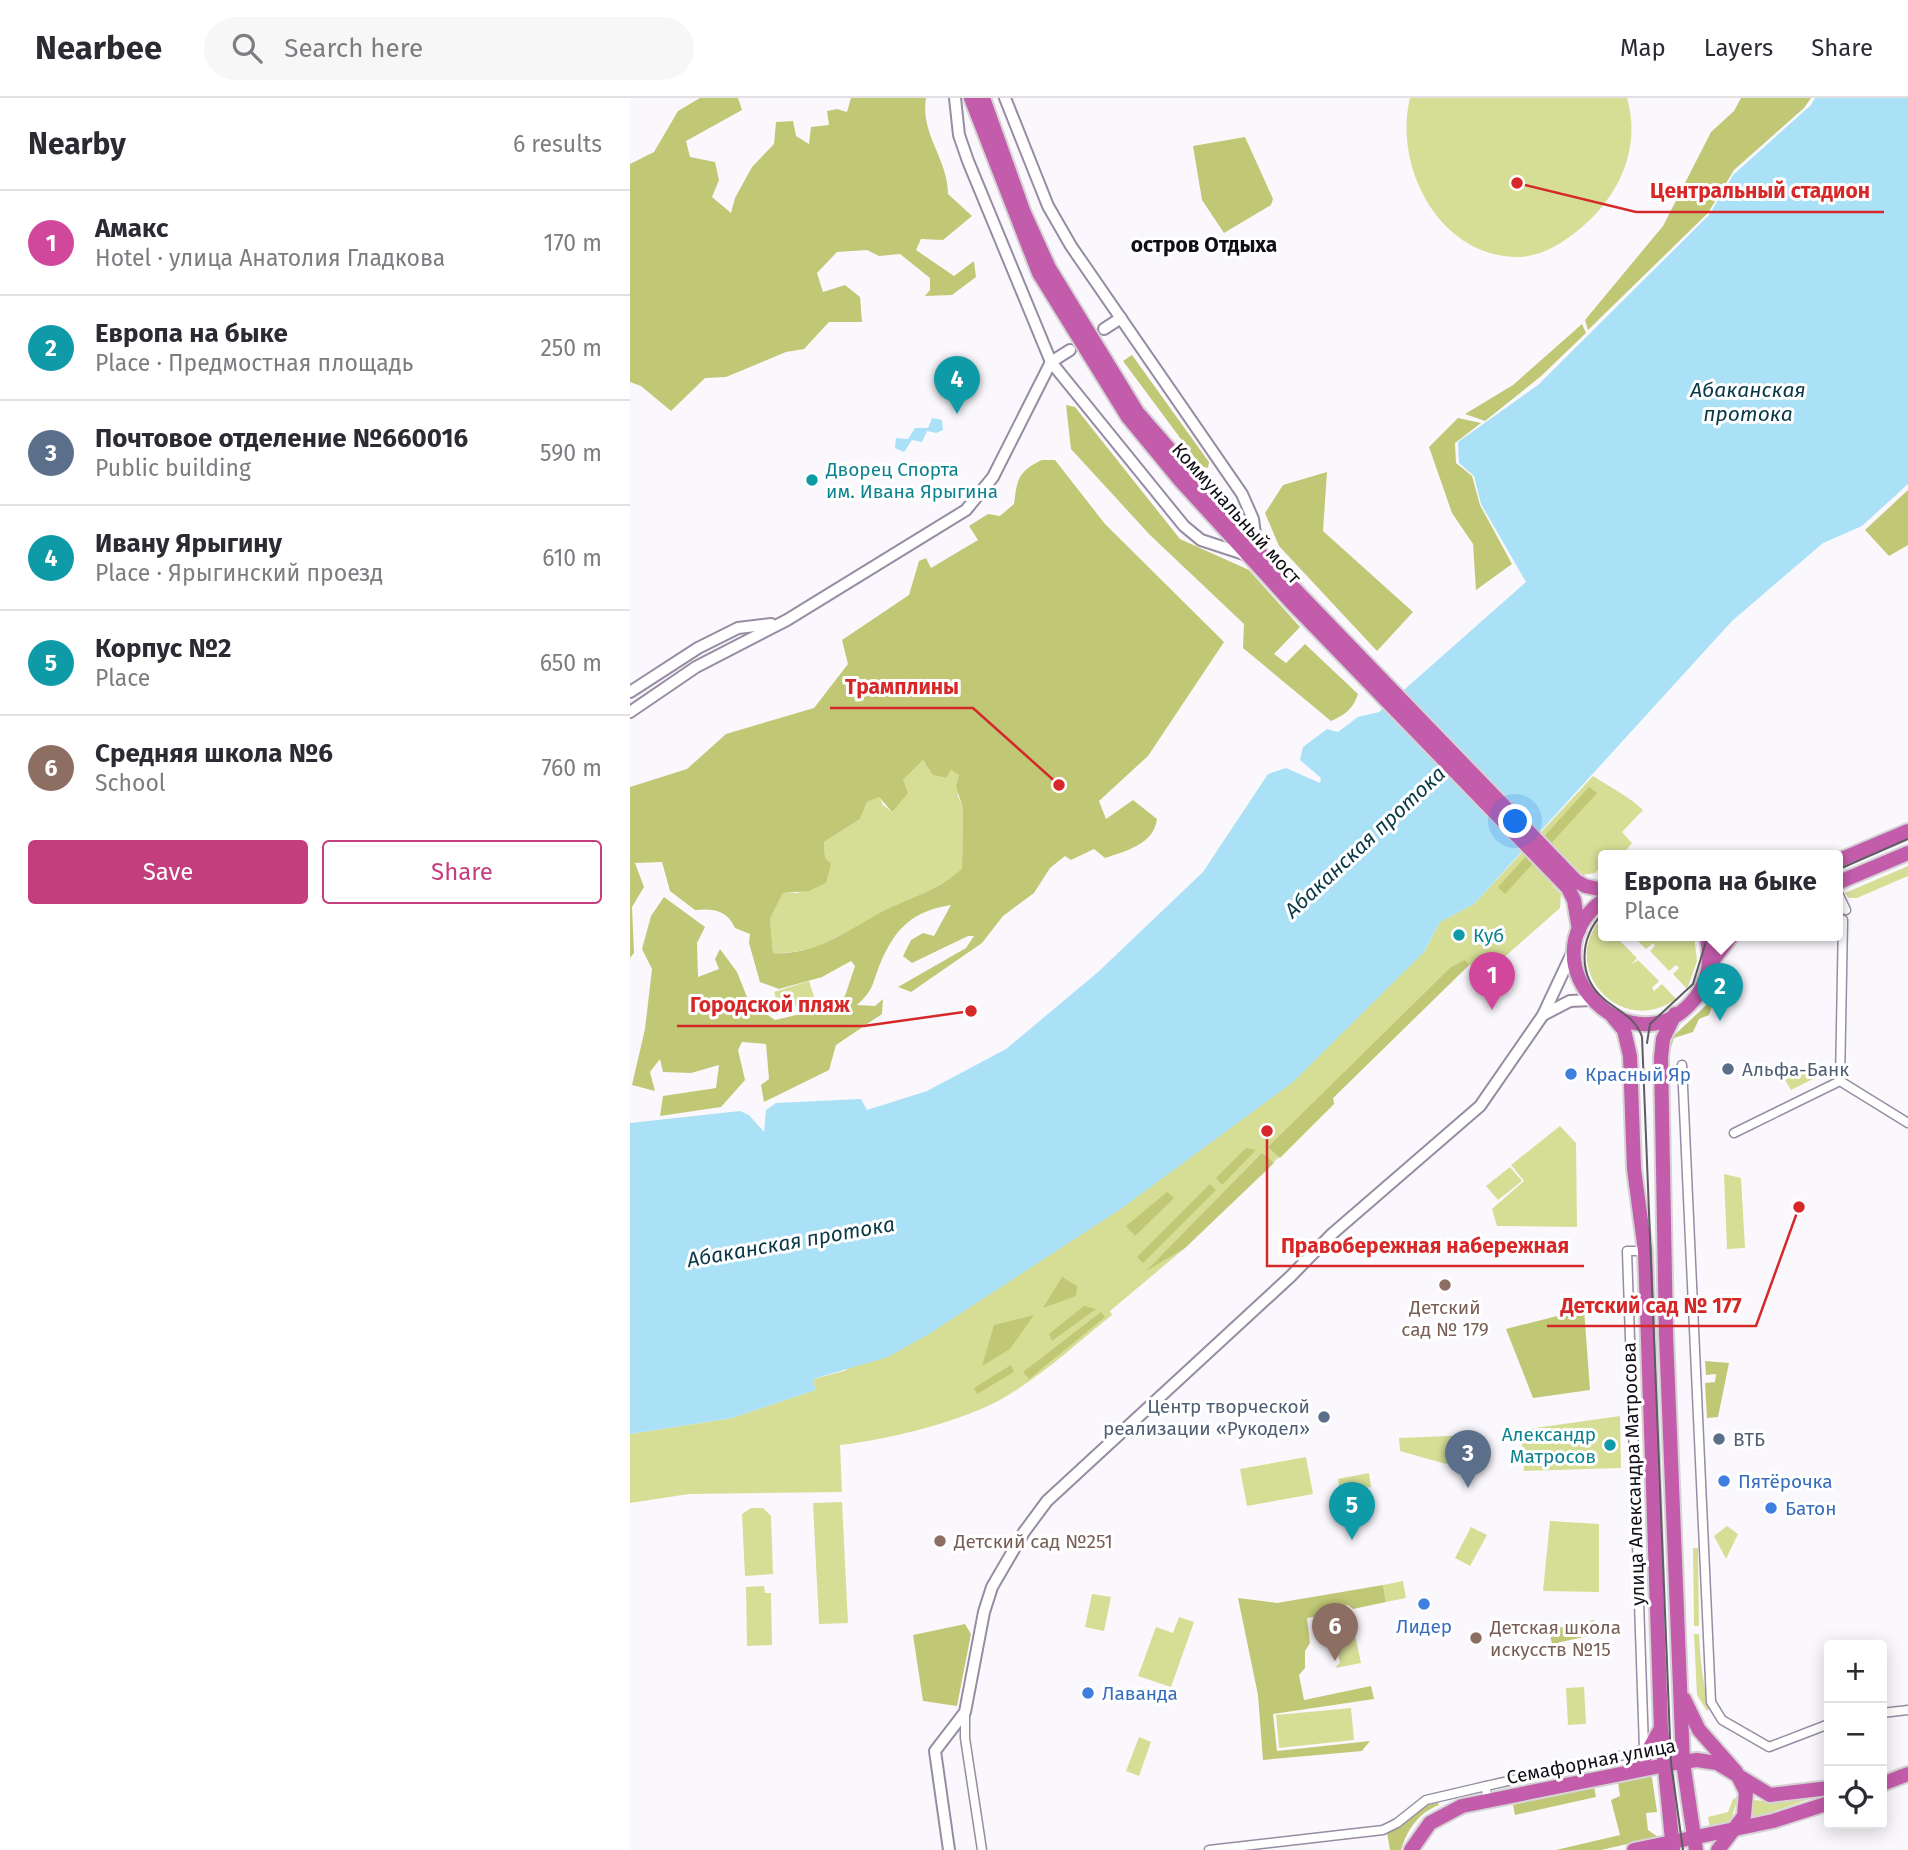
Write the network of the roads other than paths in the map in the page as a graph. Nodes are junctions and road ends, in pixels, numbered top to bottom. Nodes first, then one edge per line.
1 (955, 98) edge
2 (971, 98) edge
3 (983, 98) edge
4 (1005, 98) edge
5 (1121, 318) junction
6 (1104, 329) dead end
7 (1070, 350) dead end
8 (1051, 362) junction
9 (1253, 553) junction
10 (780, 622) junction
11 (698, 648) junction
12 (706, 662) junction
13 (630, 692) edge
14 (630, 712) edge
15 (1908, 831) edge
16 (1908, 853) edge
17 (1843, 858) edge
18 (1843, 880) edge
19 (1572, 885) junction
20 (1598, 889) edge
21 (1843, 904) edge
22 (1598, 905) edge
23 (1846, 910) dead end
24 (1579, 930) junction
25 (1707, 941) edge
26 (1727, 941) edge
27 (1843, 941) edge
28 (1574, 949) junction
29 (1709, 965) junction
30 (1591, 1000) junction
31 (1675, 1014) junction
32 (1543, 1015) junction
33 (1613, 1017) junction
34 (1682, 1065) dead end
35 (1840, 1081) junction
36 (1908, 1122) edge
37 (1734, 1133) dead end
38 (1645, 1251) junction
39 (1680, 1692) junction
40 (1908, 1710) edge
41 (965, 1712) junction
42 (1887, 1712) edge
43 (1824, 1726) edge
44 (1661, 1728) junction
45 (1683, 1762) junction
46 (1663, 1765) junction
47 (1638, 1769) junction
48 (1736, 1772) junction
49 (1908, 1773) edge
50 (1887, 1777) edge
51 (1887, 1782) edge
52 (1486, 1786) junction
53 (1824, 1789) edge
54 (1487, 1801) junction
55 (1824, 1804) edge
56 (1735, 1829) junction
57 (1694, 1844) edge
58 (1673, 1846) edge
59 (949, 1850) edge
60 (982, 1850) edge
61 (1209, 1850) edge
62 (1411, 1850) edge
63 (1634, 1850) edge
64 (1718, 1850) edge

1 - 8 main road
2 - 9 highway, Коммунальный мост
3 - 9 highway, Коммунальный мост
4 - 5 main road
5 - 6 main road
5 - 9 main road
7 - 8 main road
8 - 9 main road
8 - 10 main road
9 - 19 highway, Коммунальный мост
10 - 11 main road
10 - 12 main road
11 - 12 main road
11 - 13 main road
12 - 14 main road
15 - 17 highway
16 - 18 highway
19 - 20 highway
19 - 24 highway
21 - 23 street
22 - 24 highway
24 - 28 highway
25 - 29 highway
26 - 29 highway
27 - 35 street
28 - 30 highway
28 - 32 main road
29 - 31 highway
30 - 32 main road
30 - 33 highway
31 - 33 highway
31 - 39 highway, улица Александра Матросова
32 - 41 main road
33 - 38 highway, улица Александра Матросова
34 - 43 street
35 - 36 street
35 - 37 street
38 - 44 highway, улица Александра Матросова
38 - 52 street, Семафорная улица
39 - 45 highway, улица Александра Матросова
39 - 48 highway
40 - 42 street
41 - 59 main road
41 - 60 street
44 - 46 highway, улица Александра Матросова
44 - 47 highway
45 - 46 highway, Семафорная улица
45 - 48 highway, Семафорная улица
45 - 57 highway, улица Александра Матросова
46 - 47 highway, Семафорная улица
46 - 58 highway, улица Александра Матросова
47 - 54 highway, Семафорная улица
48 - 53 highway, Семафорная улица
48 - 56 highway
49 - 50 highway
49 - 51 highway
52 - 54 street
52 - 61 street, Семафорная улица
54 - 62 highway, Семафорная улица
55 - 56 highway
56 - 57 highway
56 - 64 highway
57 - 58 highway
58 - 63 highway

